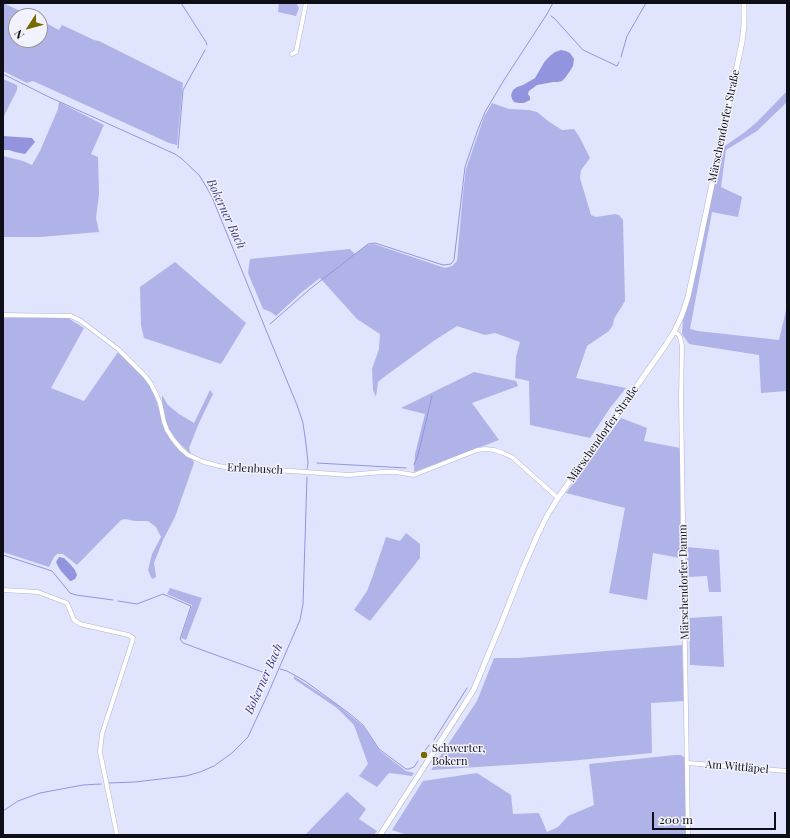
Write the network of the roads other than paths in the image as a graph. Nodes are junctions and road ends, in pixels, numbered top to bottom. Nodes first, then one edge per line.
1 (306, 3) edge
2 (744, 3) edge
3 (292, 54) dead end
4 (3, 316) edge
5 (674, 332) junction
6 (558, 498) junction
7 (3, 590) edge
8 (687, 763) junction
9 (787, 771) edge
10 (117, 835) edge
11 (380, 835) edge
12 (688, 835) edge

1 - 3 street
2 - 5 street, Märschendorfer Straße
4 - 6 street, Erlenbusch
5 - 6 street, Märschendorfer Straße
5 - 8 street, Märschendorfer Damm
6 - 11 street, Märschendorfer Straße
7 - 10 street
8 - 9 street, Am Wittläpel
8 - 12 street, Märschendorfer Damm

